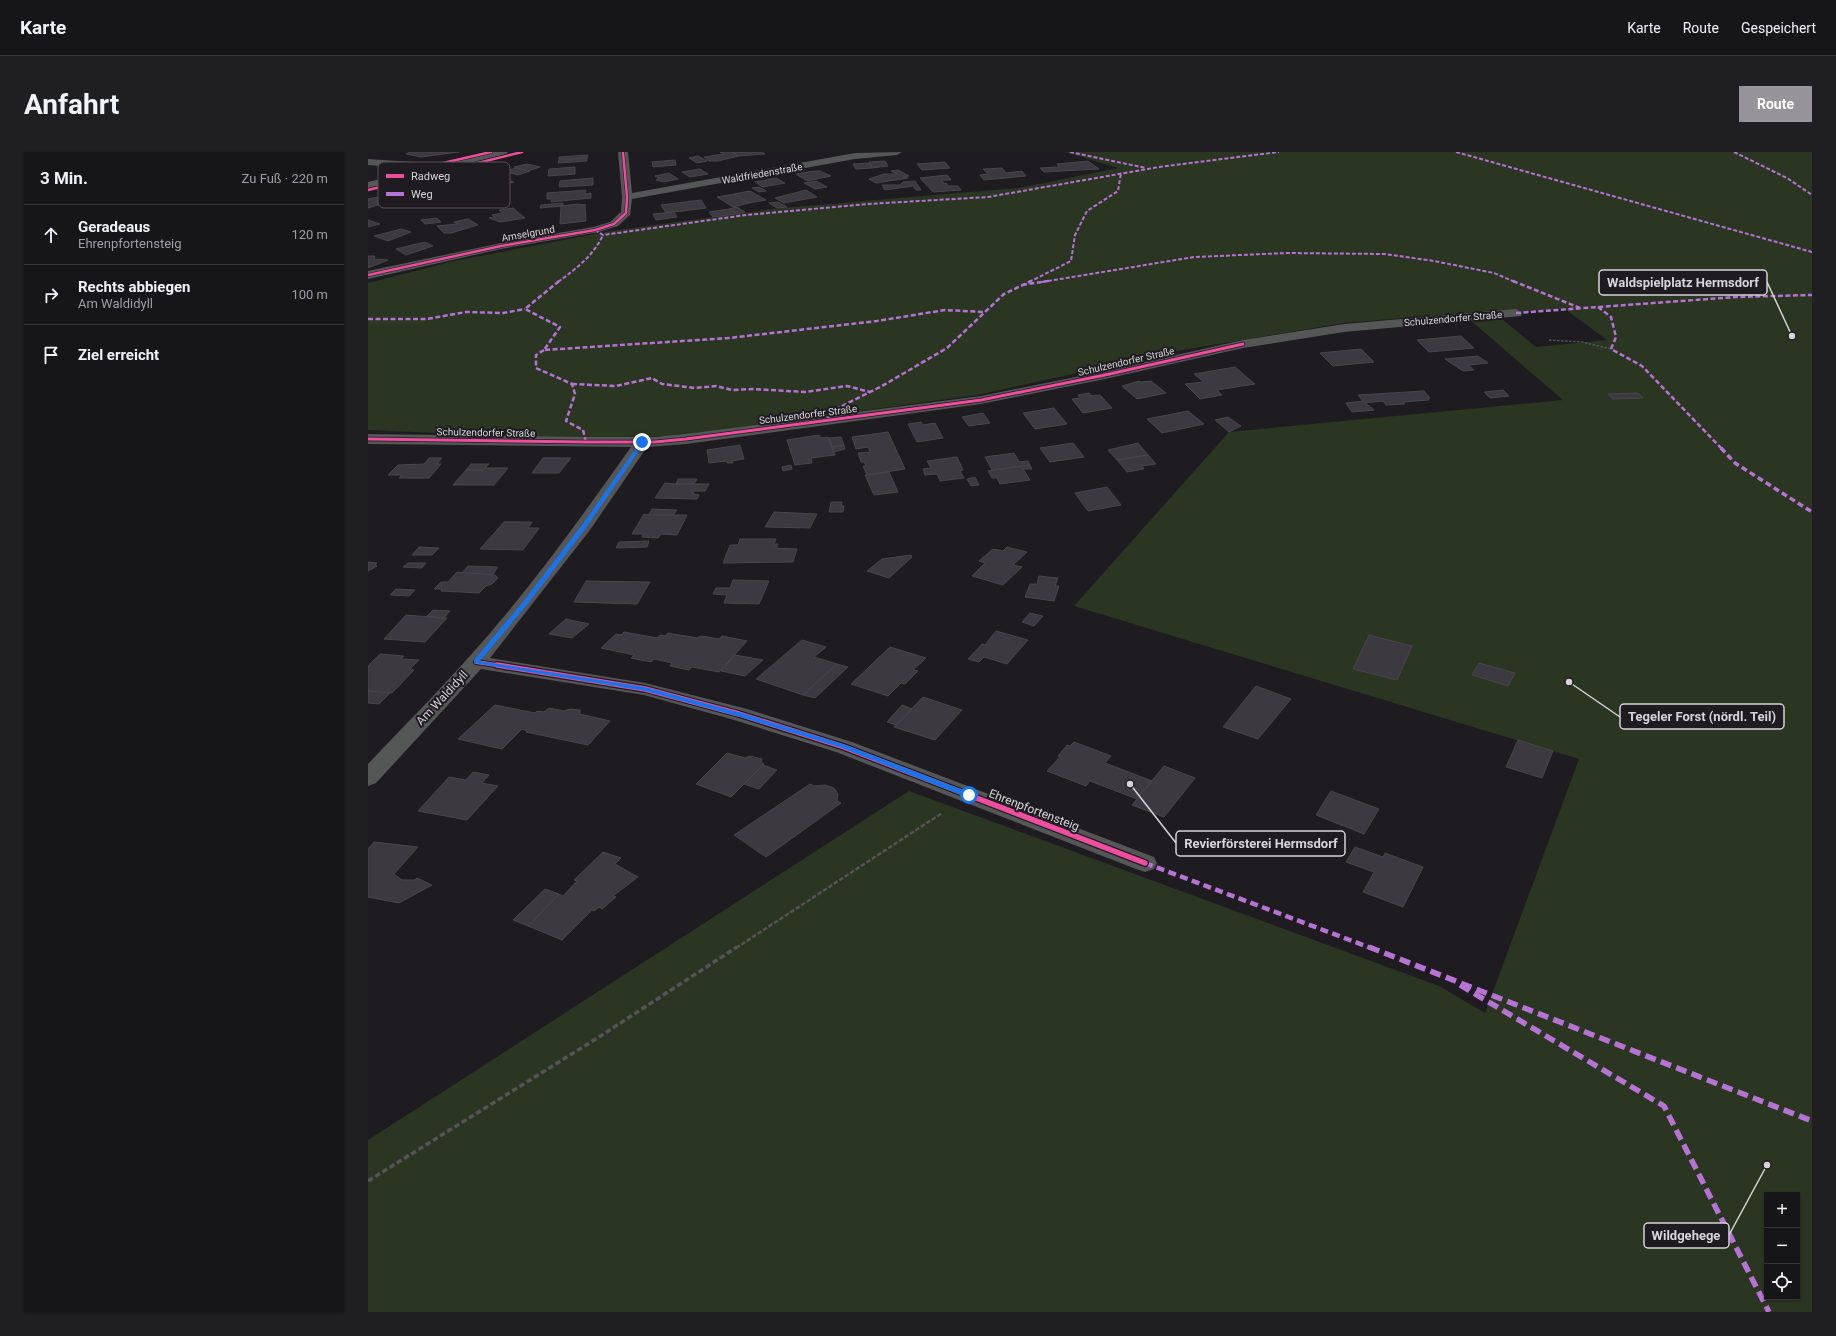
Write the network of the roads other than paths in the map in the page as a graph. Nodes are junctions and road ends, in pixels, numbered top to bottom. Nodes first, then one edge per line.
1 (504, 152) edge
2 (623, 152) edge
3 (891, 152) edge
4 (897, 152) edge
5 (368, 162) edge
6 (463, 162) edge
7 (378, 163) edge
8 (378, 183) edge
9 (368, 185) edge
10 (627, 197) junction
11 (368, 275) edge
12 (1516, 313) dead end
13 (368, 439) edge
14 (642, 442) junction
15 (476, 662) junction
16 (368, 778) edge
17 (1145, 863) dead end

1 - 6 main road
2 - 10 street, Amselgrund
3 - 4 street, Waldfriedenstraße
3 - 10 street, Waldfriedenstraße
5 - 7 street
8 - 9 main road
10 - 11 street, Amselgrund
12 - 14 street, Schulzendorfer Straße
13 - 14 street, Schulzendorfer Straße
14 - 15 street, Am Waldidyll
15 - 16 street, Am Waldidyll
15 - 17 street, Ehrenpfortensteig

